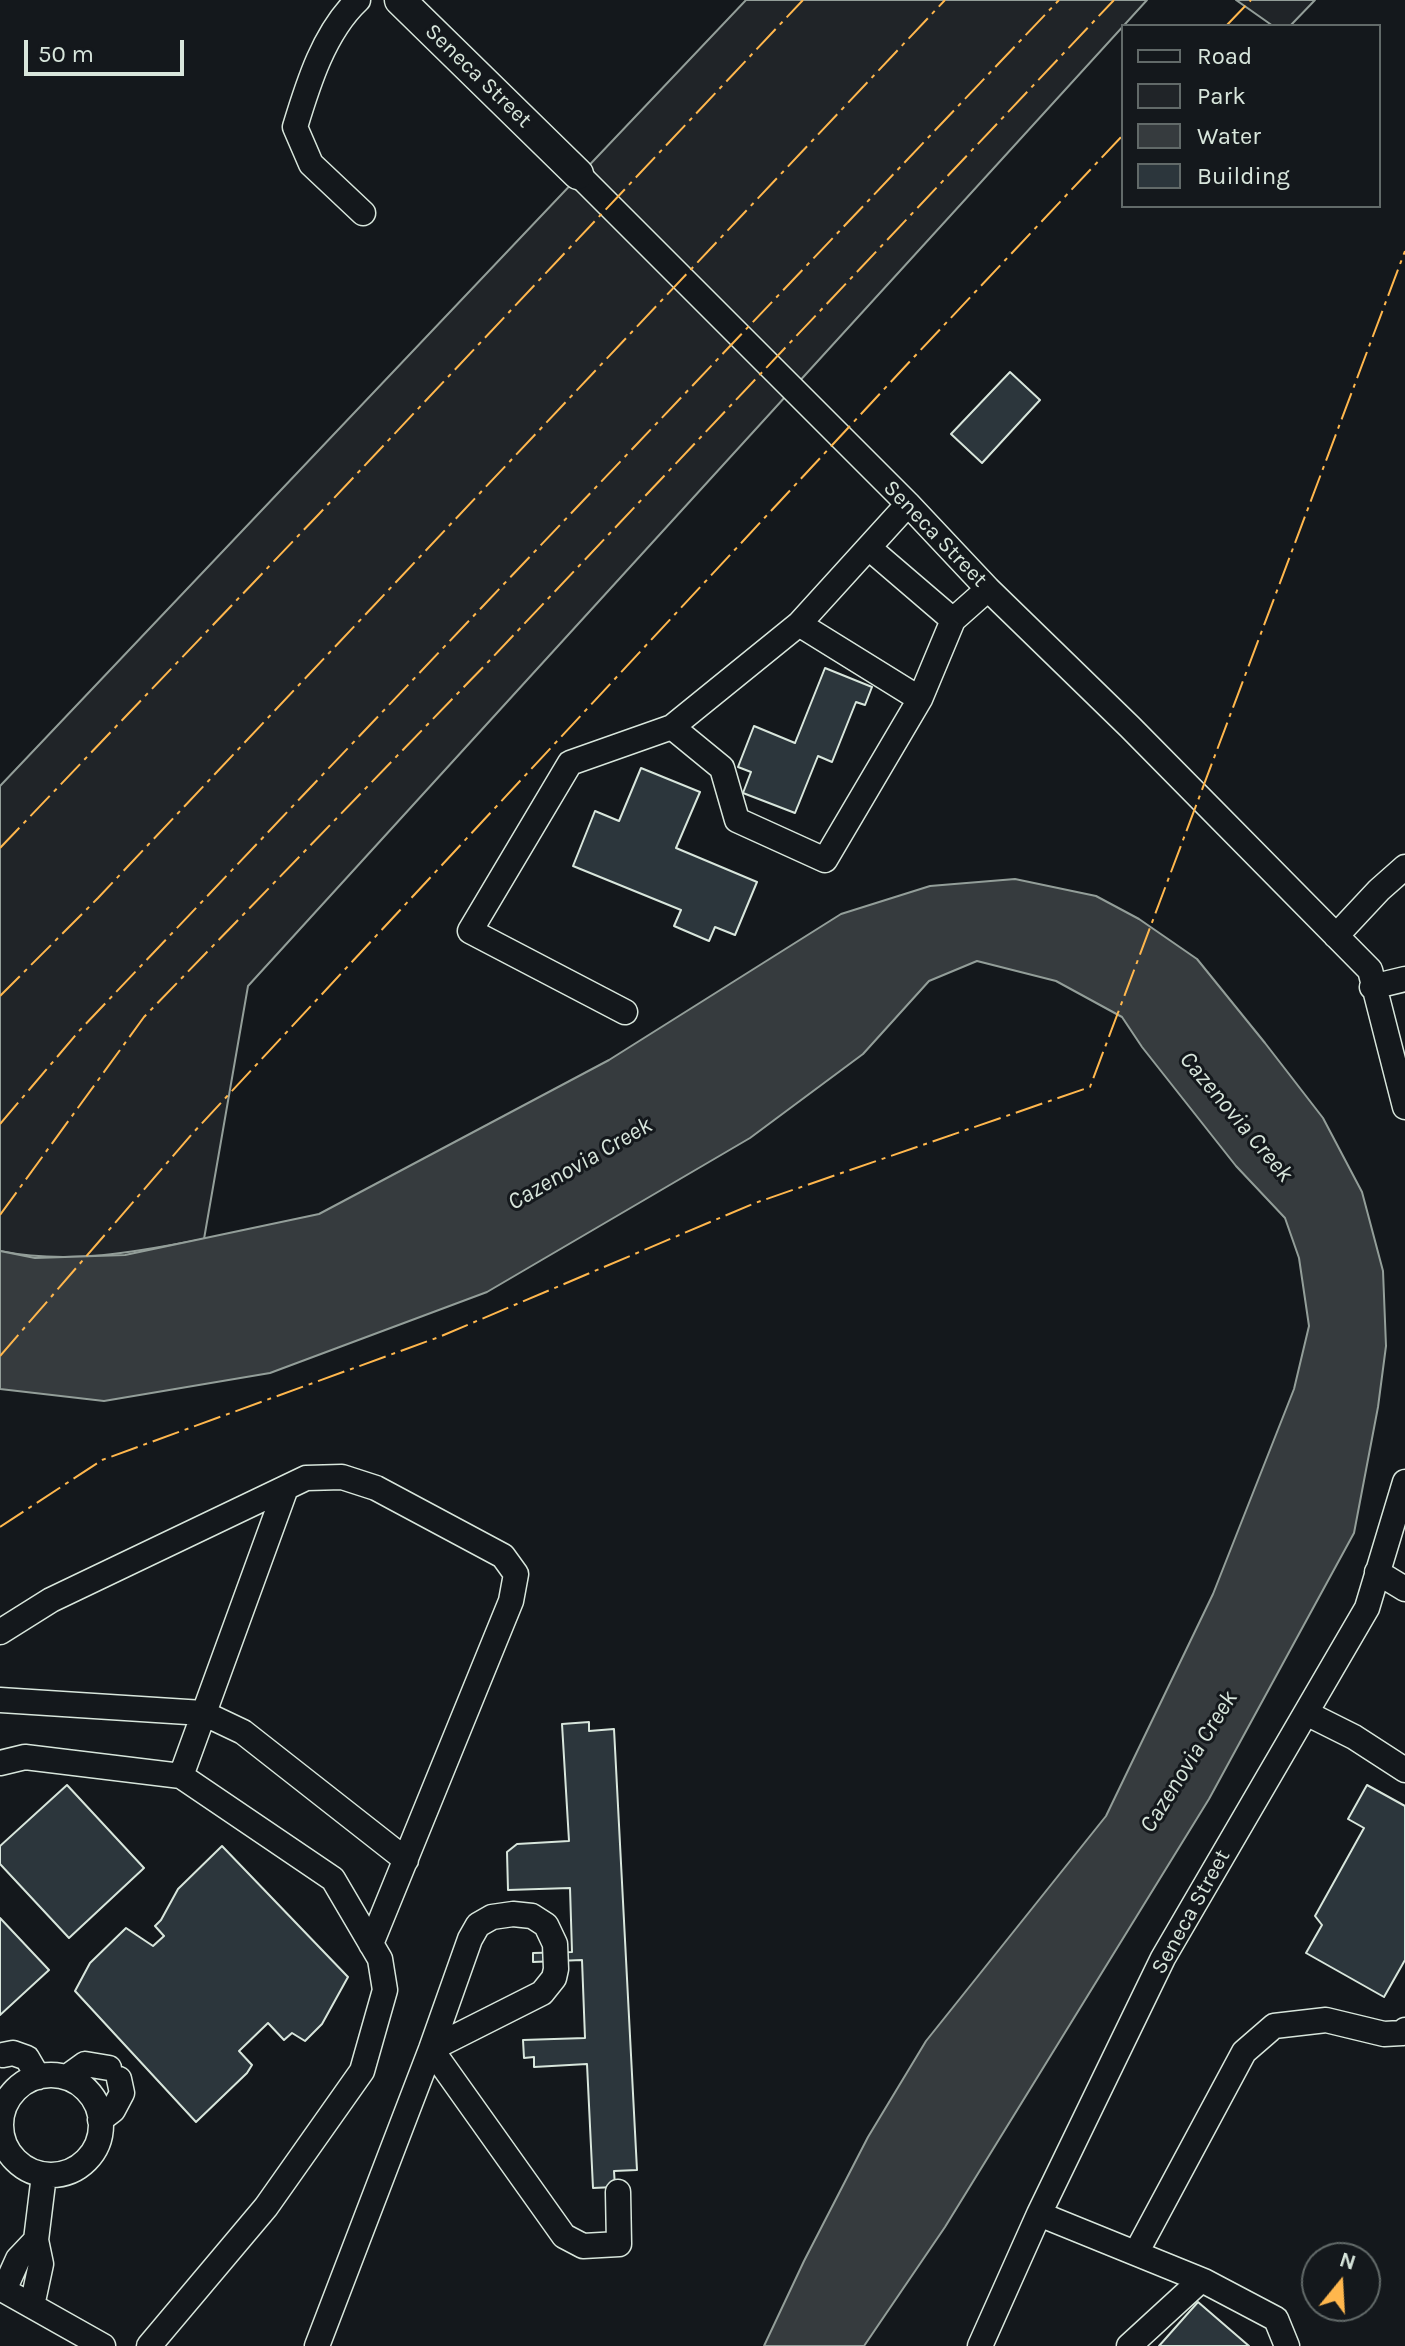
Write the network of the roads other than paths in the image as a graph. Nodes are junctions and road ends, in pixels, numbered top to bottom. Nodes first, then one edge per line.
1 (358, 0) edge
2 (400, 0) edge
3 (578, 174) joint
4 (363, 213) dead end
5 (908, 504) junction
6 (869, 548) junction
7 (988, 589) junction
8 (953, 620) junction
9 (799, 624) junction
10 (920, 699) junction
11 (672, 727) junction
12 (1405, 867) edge
13 (1336, 936) junction
14 (1405, 979) edge
15 (1372, 987) junction
16 (625, 1012) dead end
17 (1405, 1107) edge
18 (1405, 1482) edge
19 (286, 1488) junction
20 (1377, 1572) junction
21 (1405, 1589) edge
22 (0, 1632) edge
23 (0, 1700) edge
24 (203, 1713) junction
25 (1306, 1713) junction
26 (0, 1763) edge
27 (1405, 1770) edge
28 (181, 1776) junction
29 (406, 1860) junction
30 (371, 1944) junction
31 (1405, 2030) edge
32 (431, 2049) junction
33 (3, 2055) dead end
34 (38, 2077) junction
35 (67, 2077) junction
36 (1, 2113) edge
37 (100, 2120) junction
38 (44, 2175) junction
39 (618, 2192) dead end
40 (1039, 2214) junction
41 (36, 2240) junction
42 (1136, 2253) junction
43 (1201, 2280) junction
44 (2, 2289) edge
45 (32, 2306) junction
46 (103, 2346) edge
47 (149, 2346) edge
48 (317, 2346) edge
49 (980, 2346) edge
50 (1129, 2346) edge
51 (1287, 2346) edge

1 - 4 street
2 - 3 main road, Seneca Street
3 - 5 street, Seneca Street
5 - 6 street
5 - 7 street, Seneca Street
6 - 8 street
6 - 9 street
7 - 8 street
7 - 13 street, Seneca Street
8 - 10 street
9 - 10 street
9 - 11 street
10 - 11 street
11 - 16 street
12 - 13 street
13 - 15 street, Seneca Street
14 - 15 street
15 - 17 street, Seneca Street
18 - 20 street, Seneca Street
19 - 22 street
19 - 24 street
19 - 29 street
20 - 21 street
20 - 25 street, Seneca Street
23 - 24 street
24 - 28 street
24 - 29 street
25 - 27 street
25 - 40 street, Seneca Street
26 - 28 street
28 - 30 street
29 - 30 street
30 - 47 street
31 - 42 street
32 - 32 street
32 - 39 street
32 - 48 street
33 - 34 street
34 - 35 street
34 - 36 street
35 - 37 street
35 - 37 street
36 - 38 street
37 - 38 street
38 - 41 street
40 - 42 street
40 - 49 street, Seneca Street
41 - 44 street
41 - 45 street
42 - 43 street
43 - 50 street
43 - 51 street
44 - 45 street
45 - 46 street

